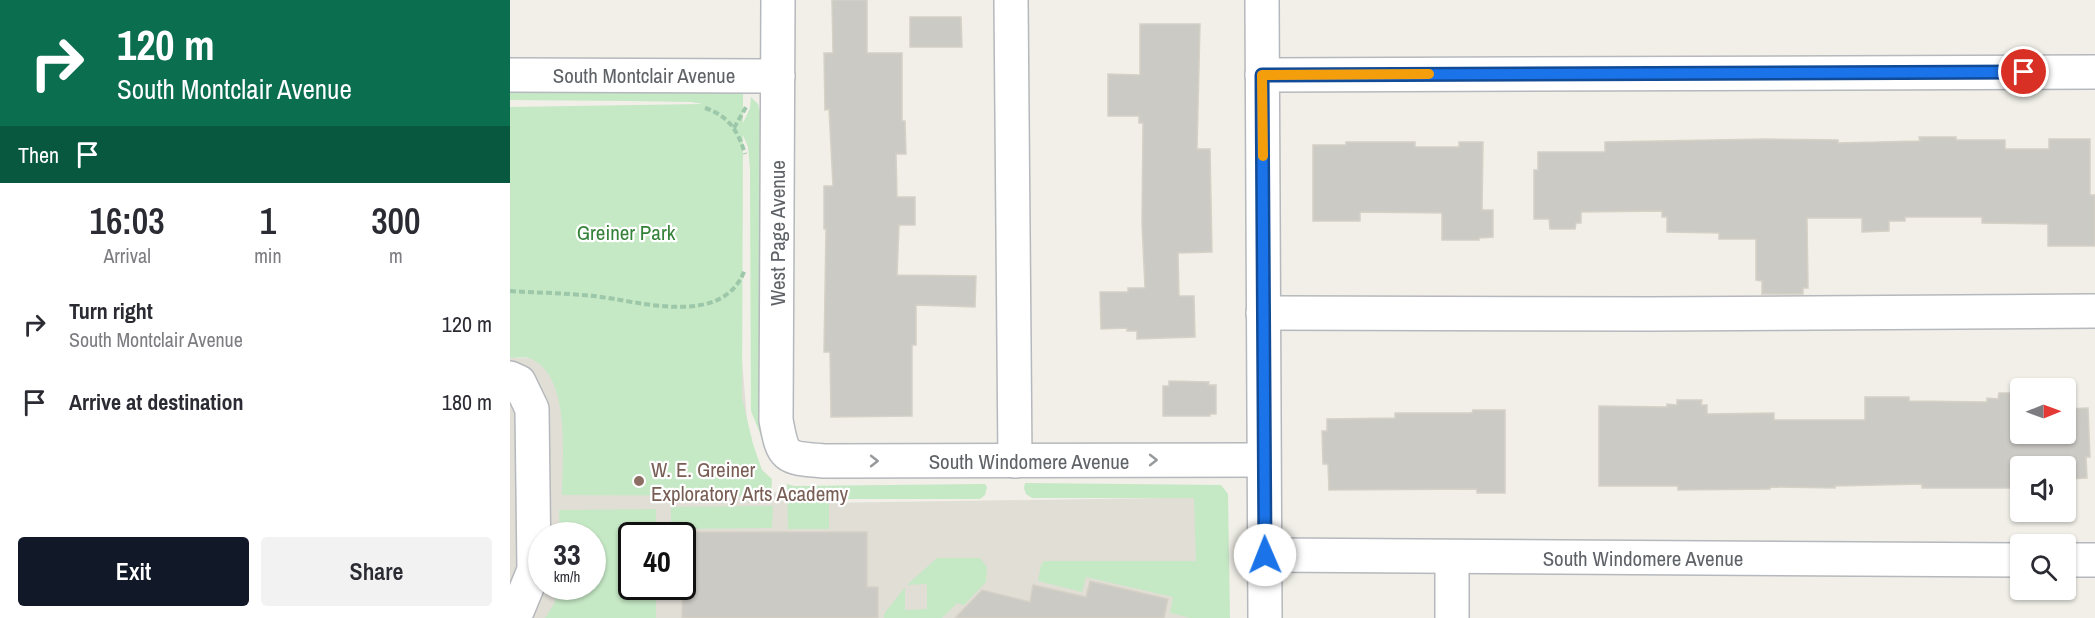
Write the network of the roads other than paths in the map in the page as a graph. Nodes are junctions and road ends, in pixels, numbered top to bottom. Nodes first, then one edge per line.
1 (778, 0) edge
2 (1011, 0) edge
3 (1262, 0) edge
4 (2095, 72) edge
5 (510, 75) edge
6 (1262, 75) junction
7 (778, 76) junction
8 (2095, 311) edge
9 (1263, 313) junction
10 (510, 378) edge
11 (795, 459) joint
12 (1263, 460) junction
13 (1015, 461) junction
14 (1265, 555) junction
15 (1452, 557) junction
16 (2010, 560) edge
17 (2076, 560) edge
18 (2095, 560) edge
19 (522, 562) edge
20 (510, 616) edge
21 (1265, 618) edge
22 (1452, 618) edge

1 - 7 street, West Page Avenue
2 - 13 street
3 - 6 street
4 - 6 street
5 - 7 street, South Montclair Avenue
6 - 9 street
7 - 11 street, West Page Avenue
8 - 9 street
9 - 12 street
10 - 19 street
11 -> 13 street, South Windomere Avenue
13 -> 12 street, South Windomere Avenue
12 - 14 street
14 - 15 street, South Windomere Avenue
14 - 21 street
15 - 16 street, South Windomere Avenue
15 - 22 street
17 - 18 street
19 - 20 street

